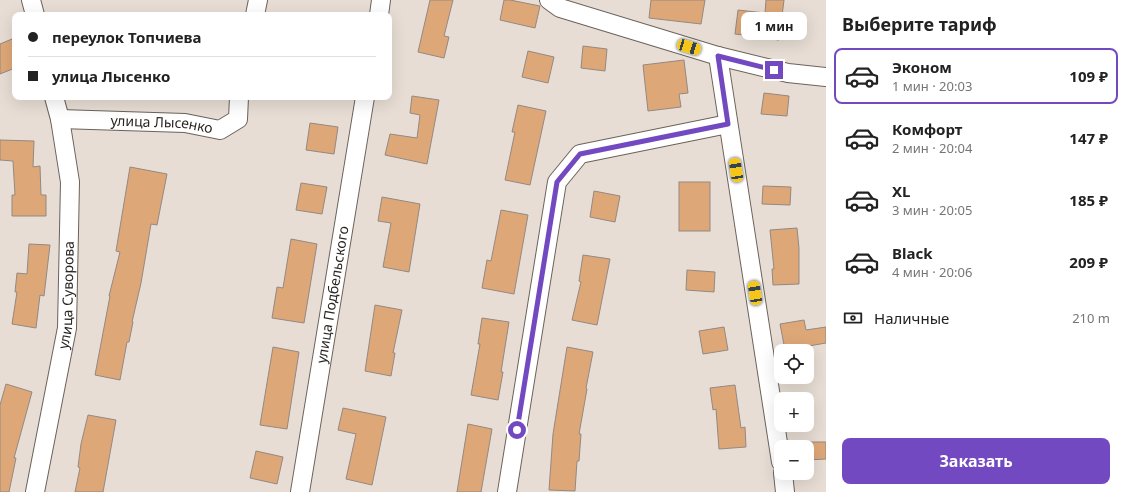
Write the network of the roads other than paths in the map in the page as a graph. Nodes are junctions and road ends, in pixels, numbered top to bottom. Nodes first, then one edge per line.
1 (32, 0) edge
2 (258, 0) edge
3 (381, 0) edge
4 (549, 0) edge
5 (34, 12) edge
6 (256, 12) edge
7 (379, 12) edge
8 (718, 56) junction
9 (826, 77) edge
10 (55, 100) edge
11 (239, 100) edge
12 (365, 100) edge
13 (60, 119) junction
14 (728, 124) junction
15 (778, 440) edge
16 (784, 480) edge
17 (35, 492) edge
18 (300, 492) edge
19 (507, 492) edge
20 (785, 492) edge

1 - 5 street
2 - 6 street
3 - 7 street
4 - 8 street
8 - 9 street
8 - 14 street
10 - 13 street, улица Суворова
11 - 13 street, улица Лысенко
12 - 18 street, улица Подбельского
13 - 17 street, улица Суворова
14 - 15 street
14 - 19 street
16 - 20 street

